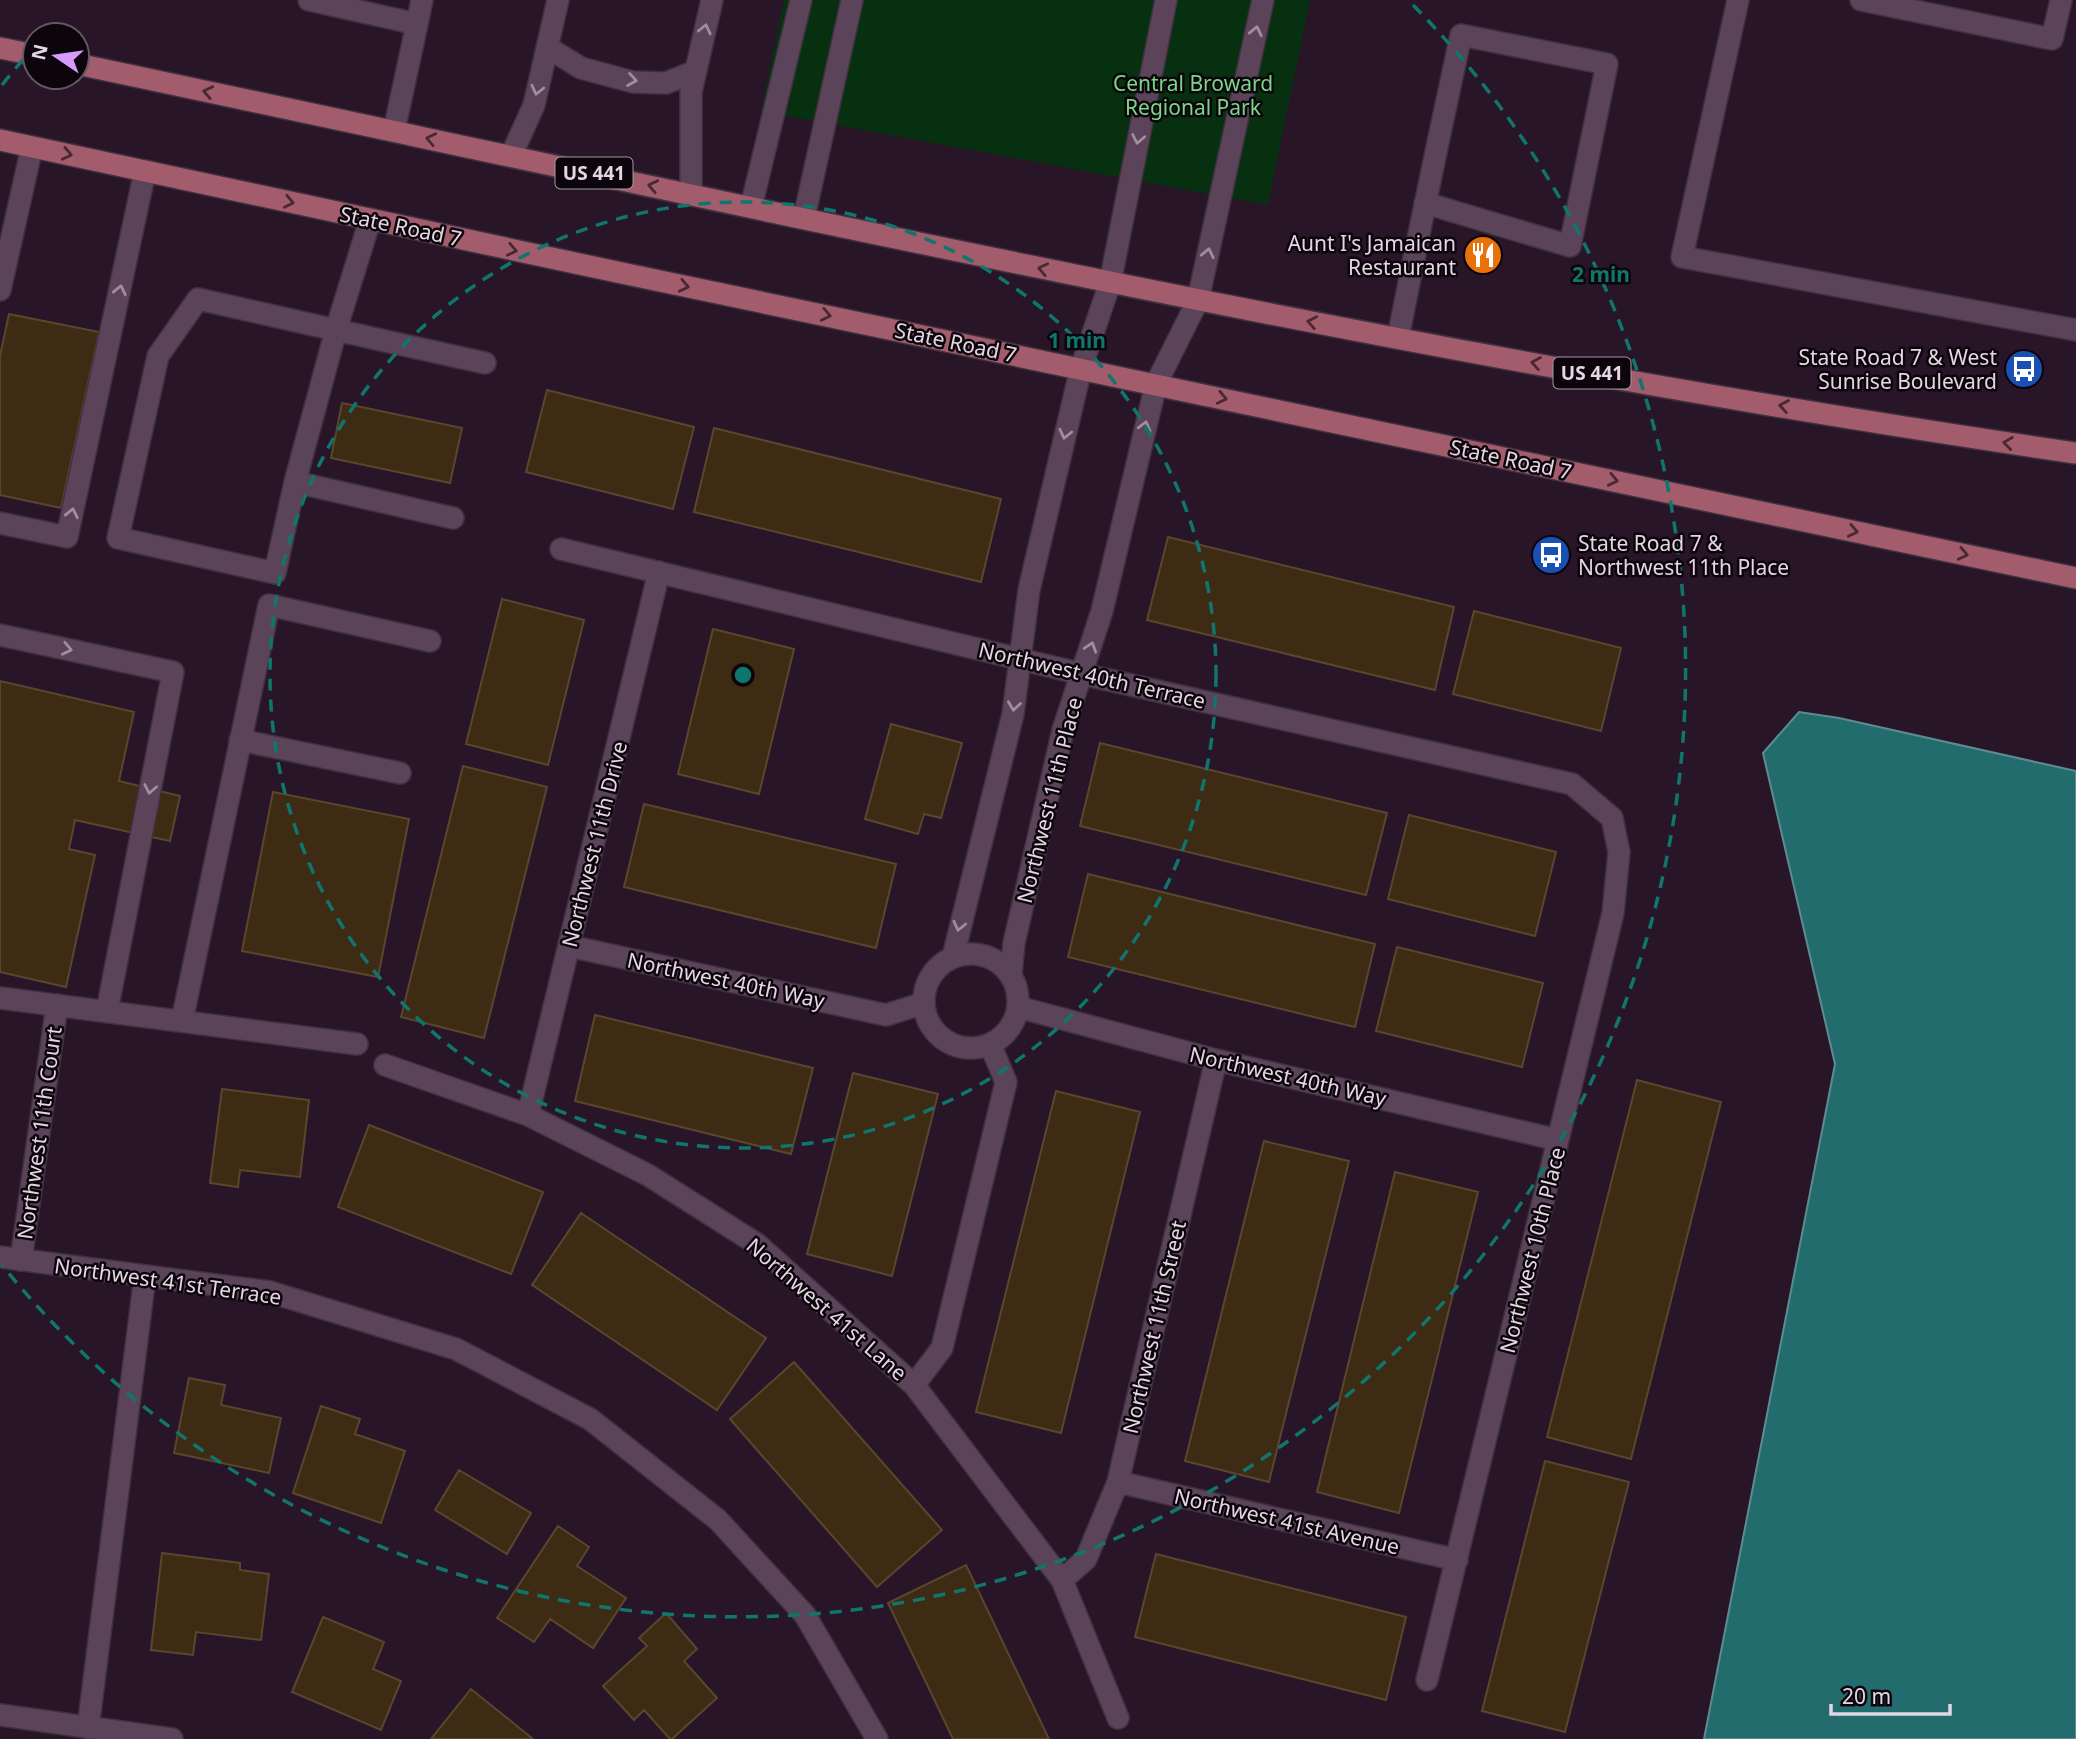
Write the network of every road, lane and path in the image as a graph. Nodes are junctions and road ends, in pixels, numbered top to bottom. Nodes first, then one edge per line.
1 (309, 0) edge
2 (422, 0) edge
3 (558, 0) edge
4 (712, 0) edge
5 (801, 0) edge
6 (852, 0) edge
7 (1166, 0) edge
8 (1263, 0) edge
9 (1738, 0) edge
10 (1861, 0) edge
11 (2061, 0) edge
12 (1955, 9) edge
13 (416, 24) junction
14 (547, 47) junction
15 (0, 48) edge
16 (21, 52) edge
17 (91, 67) edge
18 (696, 71) junction
19 (394, 131) junction
20 (0, 140) edge
21 (32, 147) junction
22 (511, 156) junction
23 (145, 171) junction
24 (691, 194) junction
25 (1425, 203) junction
26 (751, 207) junction
27 (804, 218) junction
28 (370, 220) junction
29 (5, 243) edge
30 (1110, 283) junction
31 (0, 290) edge
32 (1198, 300) junction
33 (336, 330) junction
34 (2076, 330) edge
35 (1398, 338) junction
36 (485, 363) dead end
37 (1080, 368) junction
38 (1156, 384) junction
39 (2076, 453) edge
40 (295, 482) junction
41 (453, 517) dead end
42 (0, 523) edge
43 (561, 549) dead end
44 (659, 572) junction
45 (275, 573) junction
46 (2076, 578) edge
47 (269, 605) junction
48 (0, 635) edge
49 (430, 641) dead end
50 (1020, 658) junction
51 (1082, 674) junction
52 (240, 740) junction
53 (400, 773) dead end
54 (1612, 818) joint
55 (569, 946) junction
56 (953, 957) junction
57 (1010, 974) junction
58 (0, 998) edge
59 (924, 1003) junction
60 (57, 1005) junction
61 (1018, 1007) junction
62 (107, 1012) junction
63 (182, 1021) junction
64 (357, 1044) dead end
65 (990, 1044) junction
66 (1216, 1060) junction
67 (385, 1065) dead end
68 (528, 1115) junction
69 (1558, 1140) junction
70 (0, 1257) edge
71 (22, 1260) junction
72 (145, 1276) junction
73 (914, 1385) junction
74 (1118, 1482) junction
75 (1457, 1560) junction
76 (1062, 1580) junction
77 (1427, 1680) dead end
78 (0, 1715) edge
79 (1118, 1718) dead end
80 (88, 1728) junction
81 (172, 1739) edge
82 (877, 1739) edge

1 - 13 street
2 - 13 street
3 - 14 street
18 -> 4 street
5 - 26 street
6 - 27 street
7 -> 30 street
32 -> 8 street, Northwest 11th Place
9 - 34 street
10 - 12 street
11 - 12 street
13 - 19 street
14 -> 18 street
14 -> 22 street
15 - 16 main road
19 -> 17 main road, US 441
18 - 24 street
22 -> 19 main road, US 441
20 - 21 main road, State Road 7
21 -> 23 main road, State Road 7
21 - 29 street
24 -> 22 main road, US 441
23 -> 28 main road, State Road 7
42 -> 23 street
24 - 26 main road, US 441
25 - 25 street
25 - 35 street
26 - 27 main road, US 441
30 -> 27 main road, US 441
28 - 33 street
28 -> 37 main road, State Road 7
29 - 31 street
30 - 32 main road, US 441
30 - 37 street
35 -> 32 main road, US 441
32 - 38 street, Northwest 11th Place
33 - 36 street
33 - 40 street
33 - 45 street
39 -> 35 main road, US 441
37 - 38 main road, State Road 7
37 -> 50 street
38 -> 46 main road, State Road 7
51 -> 38 street, Northwest 11th Place
40 - 41 street
40 - 45 street
43 - 44 street, Northwest 40th Terrace
44 - 50 street, Northwest 40th Terrace
44 - 55 street, Northwest 11th Drive
45 - 47 street
47 - 49 street
47 - 52 street
48 -> 62 street
50 - 51 street, Northwest 40th Terrace
50 -> 56 street
51 - 54 street, Northwest 40th Terrace
51 - 57 street, Northwest 11th Place
52 - 53 street
52 - 63 street
54 - 69 street, Northwest 10th Place
55 - 59 street, Northwest 40th Way
55 - 68 street, Northwest 11th Drive
56 - 57 street
56 - 59 street
57 - 61 street
58 - 60 street
59 - 65 street
60 - 62 street
60 - 71 street, Northwest 11th Court
61 - 65 street
61 - 66 street, Northwest 40th Way
62 - 63 street
63 - 64 street
65 - 73 street
66 - 69 street, Northwest 40th Way
66 - 74 street, Northwest 11th Street
67 - 68 street, Northwest 41st Lane
68 - 73 street, Northwest 41st Lane
69 - 75 street, Northwest 10th Place
70 - 71 street, Northwest 41st Terrace
71 - 72 street, Northwest 41st Terrace
72 - 80 street
72 - 82 street, Northwest 41st Terrace
73 - 76 street, Northwest 41st Lane
74 - 75 street, Northwest 41st Avenue
74 - 76 street, Northwest 11th Street
75 - 77 street, Northwest 10th Place
76 - 79 street, Northwest 41st Lane
78 - 80 street
80 - 81 street

